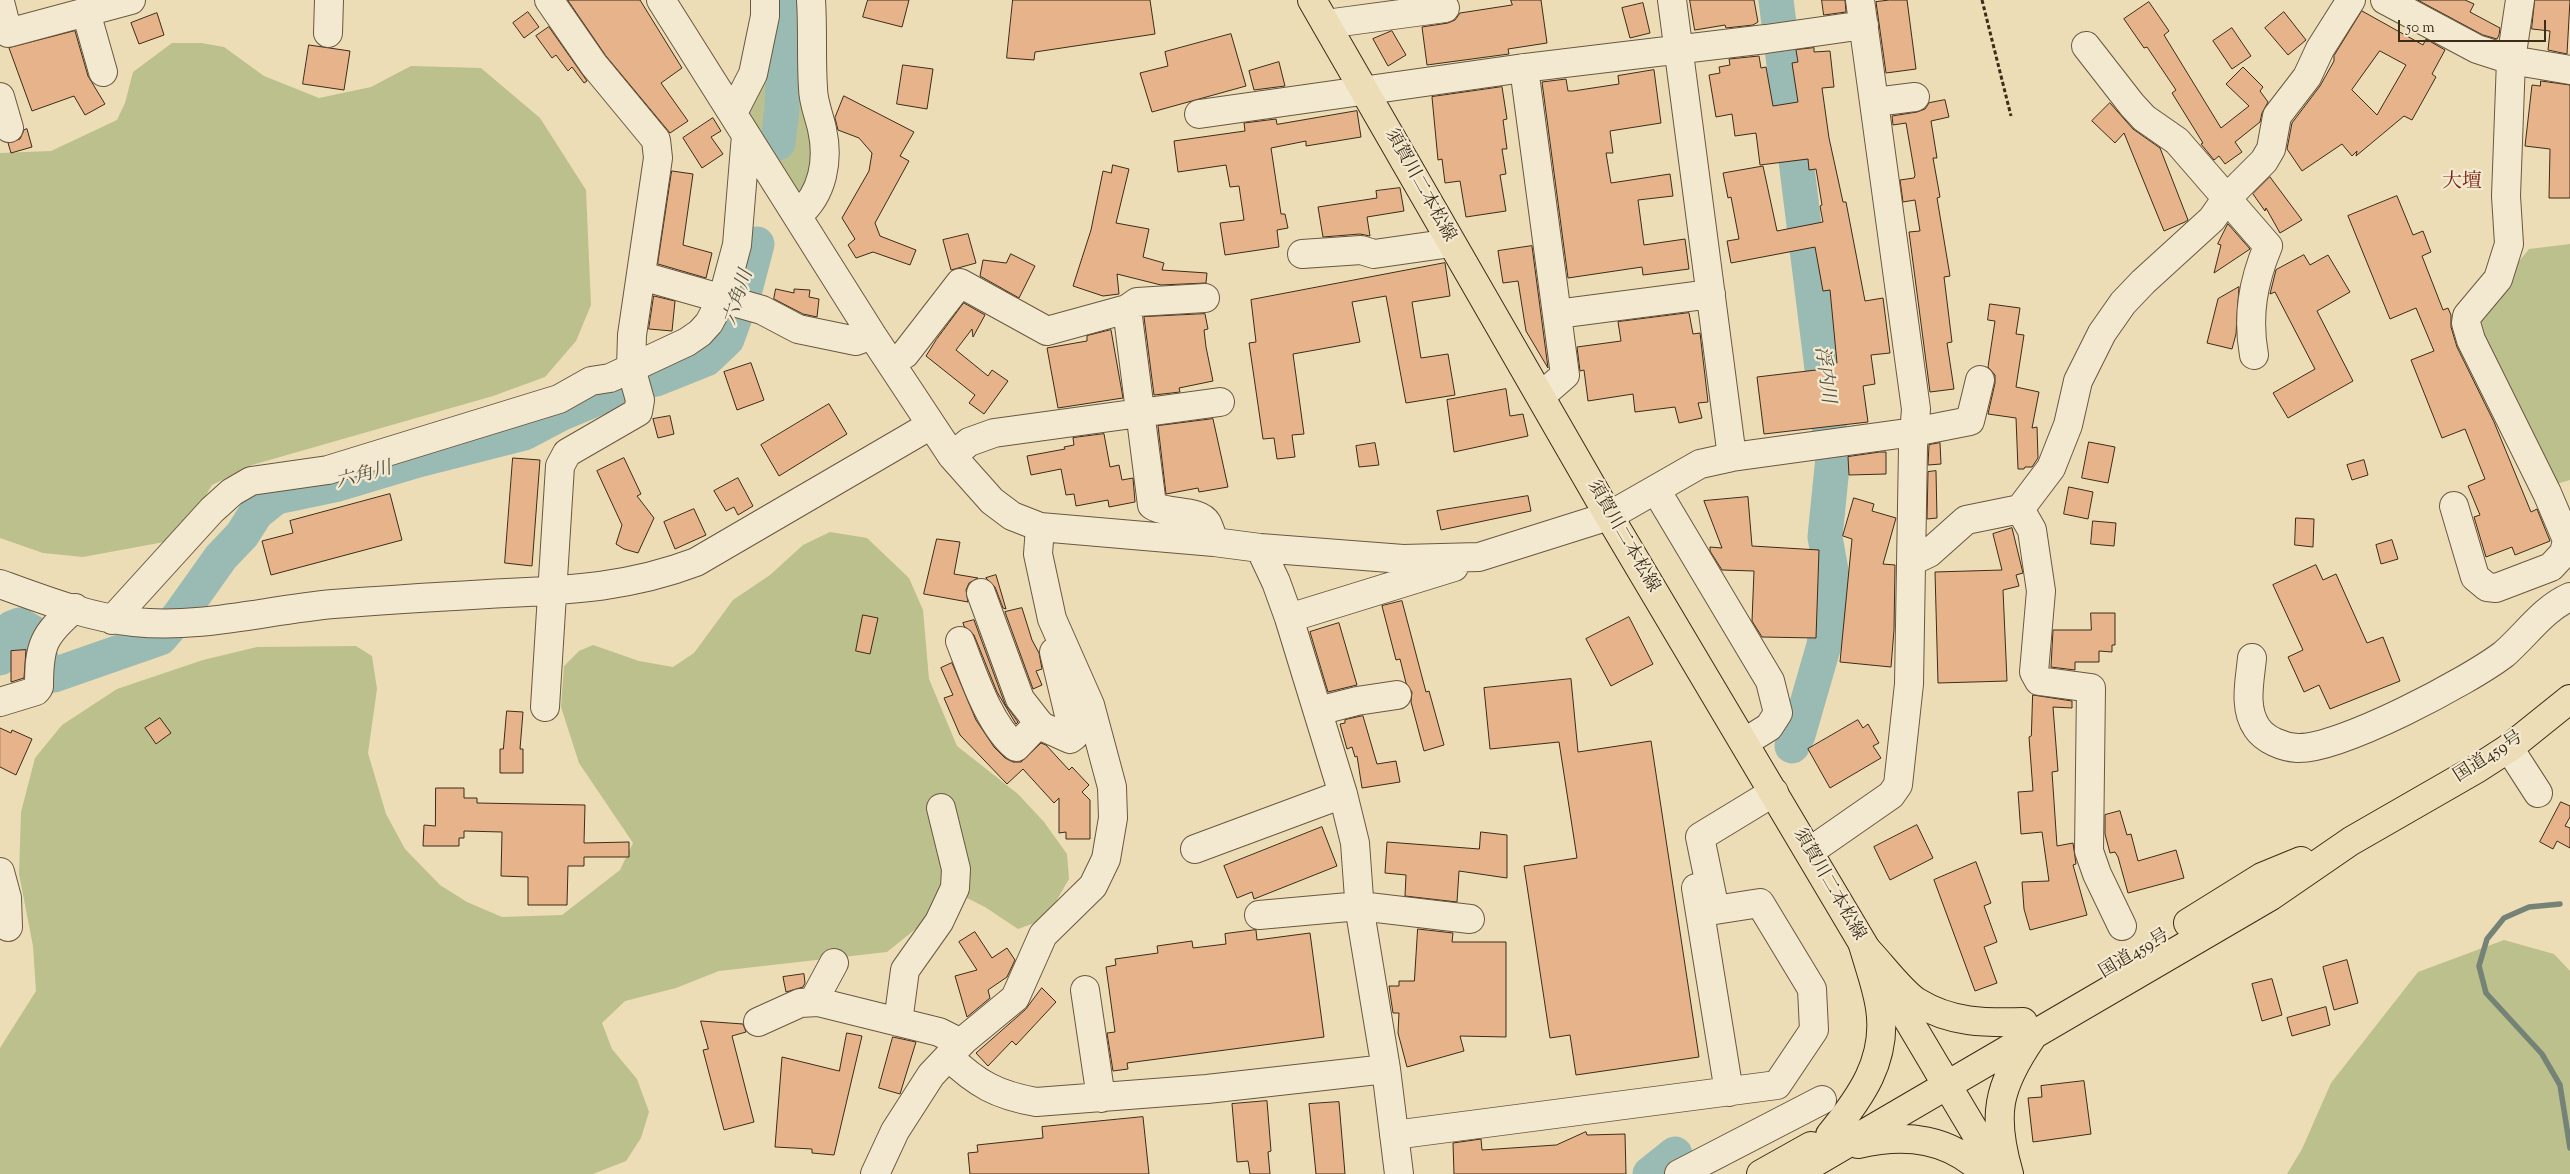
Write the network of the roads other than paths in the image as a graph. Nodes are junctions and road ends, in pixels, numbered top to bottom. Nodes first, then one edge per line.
1 (131, 0) edge
2 (329, 0) edge
3 (549, 0) edge
4 (661, 0) edge
5 (765, 0) edge
6 (811, 0) edge
7 (1312, 0) edge
8 (1672, 0) edge
9 (2351, 0) edge
10 (2385, 0) edge
11 (2520, 0) edge
12 (0, 2) edge
13 (1445, 8) dead end
14 (86, 12) junction
15 (1862, 13) edge
16 (1326, 24) junction
17 (328, 33) dead end
18 (4, 34) edge
19 (2086, 46) dead end
20 (1679, 50) junction
21 (2511, 60) junction
22 (1524, 68) junction
23 (2570, 70) edge
24 (103, 72) dead end
25 (1365, 90) junction
26 (0, 97) edge
27 (1915, 97) dead end
28 (1875, 102) junction
29 (1198, 114) dead end
30 (740, 124) junction
31 (9, 128) dead end
32 (2226, 199) junction
33 (798, 215) junction
34 (1451, 243) junction
35 (1302, 254) dead end
36 (642, 276) junction
37 (1711, 294) junction
38 (723, 297) junction
39 (1205, 298) dead end
40 (1127, 309) junction
41 (1557, 314) junction
42 (872, 336) junction
43 (2254, 355) dead end
44 (891, 363) junction
45 (1980, 380) dead end
46 (635, 382) junction
47 (1542, 395) junction
48 (1220, 402) dead end
49 (1139, 414) junction
50 (931, 425) junction
51 (1914, 432) junction
52 (952, 456) junction
53 (1732, 457) junction
54 (1656, 490) junction
55 (2454, 506) dead end
56 (2020, 509) junction
57 (1609, 516) junction
58 (1040, 527) junction
59 (1214, 542) junction
60 (1260, 548) junction
61 (1479, 557) junction
62 (1912, 561) junction
63 (0, 584) edge
64 (554, 591) junction
65 (981, 593) dead end
66 (2570, 597) edge
67 (75, 608) junction
68 (1289, 618) junction
69 (1052, 619) junction
70 (112, 620) junction
71 (960, 641) dead end
72 (2252, 658) dead end
73 (1397, 695) dead end
74 (2570, 699) edge
75 (0, 702) edge
76 (545, 707) dead end
77 (1318, 711) junction
78 (1039, 722) junction
79 (1745, 742) junction
80 (2509, 748) junction
81 (1769, 784) junction
82 (2538, 793) dead end
83 (1343, 794) junction
84 (941, 808) dead end
85 (1195, 849) dead end
86 (1809, 852) junction
87 (0, 872) edge
88 (1360, 906) junction
89 (1259, 915) dead end
90 (1470, 919) dead end
91 (2122, 926) dead end
92 (8, 927) dead end
93 (1863, 945) junction
94 (834, 963) dead end
95 (1084, 990) dead end
96 (813, 1002) junction
97 (758, 1022) dead end
98 (898, 1022) junction
99 (2029, 1027) junction
100 (955, 1050) junction
101 (1386, 1069) junction
102 (1942, 1077) junction
103 (1729, 1092) junction
104 (1101, 1098) junction
105 (1822, 1100) dead end
106 (1394, 1135) junction
107 (1834, 1142) junction
108 (875, 1174) edge
109 (1399, 1174) edge
110 (1679, 1174) edge
111 (1761, 1174) edge
112 (1795, 1174) edge
113 (1986, 1174) edge
114 (2000, 1174) edge
115 (2009, 1174) edge

1 - 14 street
2 - 17 street
3 - 36 street
4 - 30 street
5 - 30 street
6 - 33 street
7 - 16 main road, 須賀川二本松線
8 - 20 street
9 - 32 street
10 - 21 street
11 - 21 street
12 - 18 street
13 - 16 street
14 - 18 street
14 - 24 street
15 - 20 street
15 - 28 street
16 - 25 main road, 須賀川二本松線
19 - 32 street
20 - 22 street
20 - 37 street
21 - 23 street
21 - 55 street
22 - 25 street
22 - 41 street
25 - 29 street
25 - 34 main road, 須賀川二本松線
26 - 31 street
27 - 28 street
28 - 51 street
30 - 33 street
30 - 38 street
32 - 43 street
32 - 56 street
33 - 42 street
34 - 35 street
34 - 47 main road, 須賀川二本松線
36 - 38 street
36 - 46 street
37 - 41 street
37 - 53 street
38 - 42 street
38 - 46 street
39 - 40 street
40 - 44 street
40 - 49 street
41 - 47 street
42 - 44 street
44 - 50 street
45 - 51 street
46 - 64 street
46 - 70 street
47 - 57 main road, 須賀川二本松線
48 - 49 street
49 - 52 street
49 - 59 street
50 - 52 street
50 - 64 street
51 - 53 street
51 - 62 street
52 - 58 street
53 - 54 street
54 - 57 street
54 - 79 street
56 - 62 street
56 - 91 street
57 - 61 street
57 - 79 main road, 須賀川二本松線
58 - 59 street
58 - 69 street
59 - 60 street
60 - 61 street
60 - 68 street
61 - 68 street
62 - 86 street
63 - 67 street
64 - 70 street
64 - 76 street
65 - 78 street
66 - 72 street
67 - 70 street
67 - 75 street
68 - 77 street
69 - 78 street
69 - 100 street
71 - 78 street
73 - 77 street
74 - 80 main road, 国道459号
77 - 83 street
79 - 81 main road, 須賀川二本松線
80 - 82 street
80 - 99 main road, 国道459号
81 - 86 main road, 須賀川二本松線
81 - 103 street
81 - 103 street
83 - 85 street
83 - 88 street
84 - 98 street
86 - 93 main road, 須賀川二本松線
87 - 92 street
88 - 89 street
88 - 90 street
88 - 101 street
93 - 99 main road
93 - 102 main road, 須賀川二本松線
93 - 107 main road
94 - 96 street
95 - 104 street
96 - 97 street
96 - 98 street
98 - 100 street
99 - 102 main road, 国道459号
99 - 115 main road
100 - 104 street
100 - 108 street
101 - 104 street
101 - 106 street
102 - 107 main road, 国道459号
102 - 114 main road
103 - 106 street
105 - 110 street
106 - 109 street
107 - 111 main road
107 - 112 main road
107 - 113 main road

